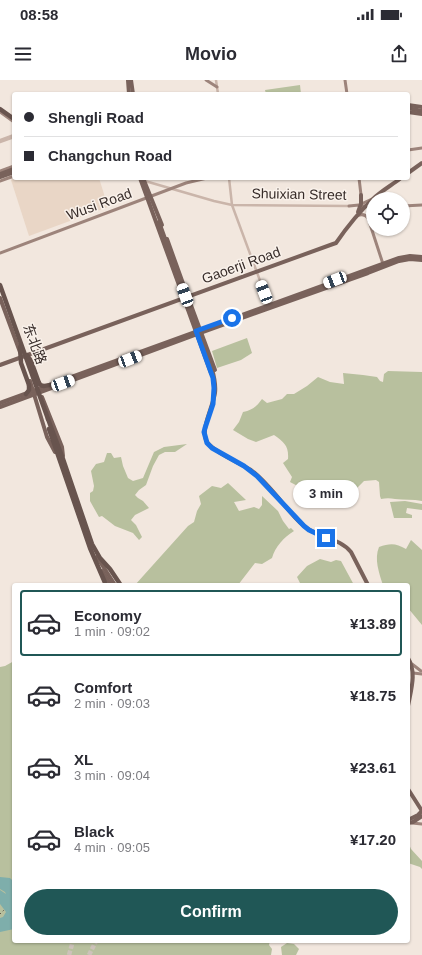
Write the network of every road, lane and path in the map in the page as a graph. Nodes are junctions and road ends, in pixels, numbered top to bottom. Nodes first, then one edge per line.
1 (128, 80) edge
2 (132, 80) edge
3 (206, 80) edge
4 (211, 80) edge
5 (216, 80) edge
6 (345, 80) edge
7 (217, 87) junction
8 (129, 92) edge
9 (133, 92) edge
10 (218, 92) edge
11 (347, 92) edge
12 (410, 105) edge
13 (422, 107) edge
14 (0, 108) edge
15 (410, 108) edge
16 (422, 110) edge
17 (0, 112) edge
18 (410, 114) edge
19 (422, 115) edge
20 (12, 117) edge
21 (12, 121) edge
22 (12, 137) edge
23 (0, 141) edge
24 (422, 148) edge
25 (410, 150) edge
26 (422, 163) edge
27 (12, 167) edge
28 (0, 171) edge
29 (12, 172) edge
30 (410, 172) edge
31 (0, 176) edge
32 (12, 177) edge
33 (142, 180) edge
34 (145, 180) edge
35 (198, 180) edge
36 (229, 180) edge
37 (359, 180) edge
38 (398, 180) edge
39 (0, 181) edge
40 (173, 188) junction
41 (382, 192) edge
42 (361, 195) junction
43 (149, 197) junction
44 (366, 199) edge
45 (366, 201) edge
46 (232, 205) junction
47 (360, 205) junction
48 (366, 205) edge
49 (422, 205) edge
50 (349, 206) junction
51 (410, 206) edge
52 (366, 208) edge
53 (366, 209) edge
54 (155, 212) junction
55 (356, 216) junction
56 (366, 216) edge
57 (374, 236) edge
58 (0, 253) edge
59 (422, 257) edge
60 (422, 260) edge
61 (383, 264) junction
62 (256, 272) junction
63 (0, 282) edge
64 (0, 285) edge
65 (0, 292) edge
66 (186, 297) junction
67 (0, 298) edge
68 (269, 305) junction
69 (199, 332) junction
70 (21, 347) junction
71 (27, 355) junction
72 (22, 357) junction
73 (0, 365) edge
74 (50, 385) junction
75 (39, 390) junction
76 (34, 393) junction
77 (26, 394) junction
78 (0, 403) edge
79 (213, 404) junction
80 (0, 406) edge
81 (47, 419) junction
82 (57, 456) junction
83 (63, 459) junction
84 (95, 558) junction
85 (105, 583) edge
86 (110, 583) edge
87 (117, 583) edge
88 (367, 583) edge
89 (410, 661) edge
90 (412, 664) junction
91 (414, 672) junction
92 (422, 672) edge
93 (410, 693) edge
94 (410, 792) edge
95 (422, 811) edge
96 (422, 816) edge
97 (410, 820) edge
98 (410, 823) edge
99 (410, 823) edge
100 (422, 824) edge

1 - 8 main road
2 - 9 main road
3 - 7 main road
4 - 7 main road
5 - 7 street
6 - 11 main road
7 - 10 street
12 - 13 main road
14 - 20 highway
15 - 16 main road
17 - 21 main road
18 - 19 main road
22 - 23 street
24 - 25 main road
26 - 30 main road
27 - 28 main road
29 - 31 main road
32 - 39 main road
33 - 43 main road
34 - 40 street, Shuixian Street
35 - 40 main road, Wusi Road
36 - 46 street
37 - 42 main road
38 - 41 main road, Gaoerji Road
40 - 43 main road, Wusi Road
40 - 46 street, Shuixian Street
42 - 44 main road
42 - 45 main road
42 - 47 main road
43 - 54 main road
43 - 58 main road, Wusi Road
46 - 50 street, Shuixian Street
46 - 62 street
47 - 48 main road, Shuixian Street
47 - 50 main road, Shuixian Street
47 - 55 main road
49 - 51 main road
50 - 55 main road
52 - 55 main road, Gaoerji Road
53 - 55 main road
54 - 66 main road
54 - 79 main road, bridge
55 - 56 main road
55 - 62 main road, Gaoerji Road
57 - 61 main road
59 - 61 main road
60 - 69 main road
61 - 68 main road
62 - 66 main road, Gaoerji Road
62 - 68 street
63 - 71 main road, 东北路
64 - 70 highway, 东北路, bridge
65 - 70 highway, 东北路, bridge
66 - 69 main road
66 - 71 main road, Gaoerji Road
67 - 72 main road, 东北路
68 - 69 main road
69 - 74 main road
69 - 75 main road
69 - 79 main road
70 - 74 highway, bridge
70 - 77 highway, bridge
70 - 81 highway, 东北路, bridge
71 - 72 main road, Gaoerji Road
71 - 75 main road, 东北路
72 - 73 main road, Gaoerji Road
72 - 76 main road, 东北路
74 - 75 main road
75 - 76 main road
75 - 83 main road, 东北路
76 - 77 main road
76 - 80 main road
76 - 82 main road, 东北路
77 - 78 main road
79 - 88 main road
81 - 82 highway, 东北路
81 - 83 highway, 东北路
82 - 84 highway, 东北路
83 - 87 highway, 东北路
84 - 85 highway, 东北路
84 - 86 main road, 东北路
89 - 90 main road
90 - 91 main road
90 - 92 main road
91 - 92 main road
91 - 93 main road
94 - 95 main road
95 - 97 main road
96 - 98 main road
99 - 100 main road

